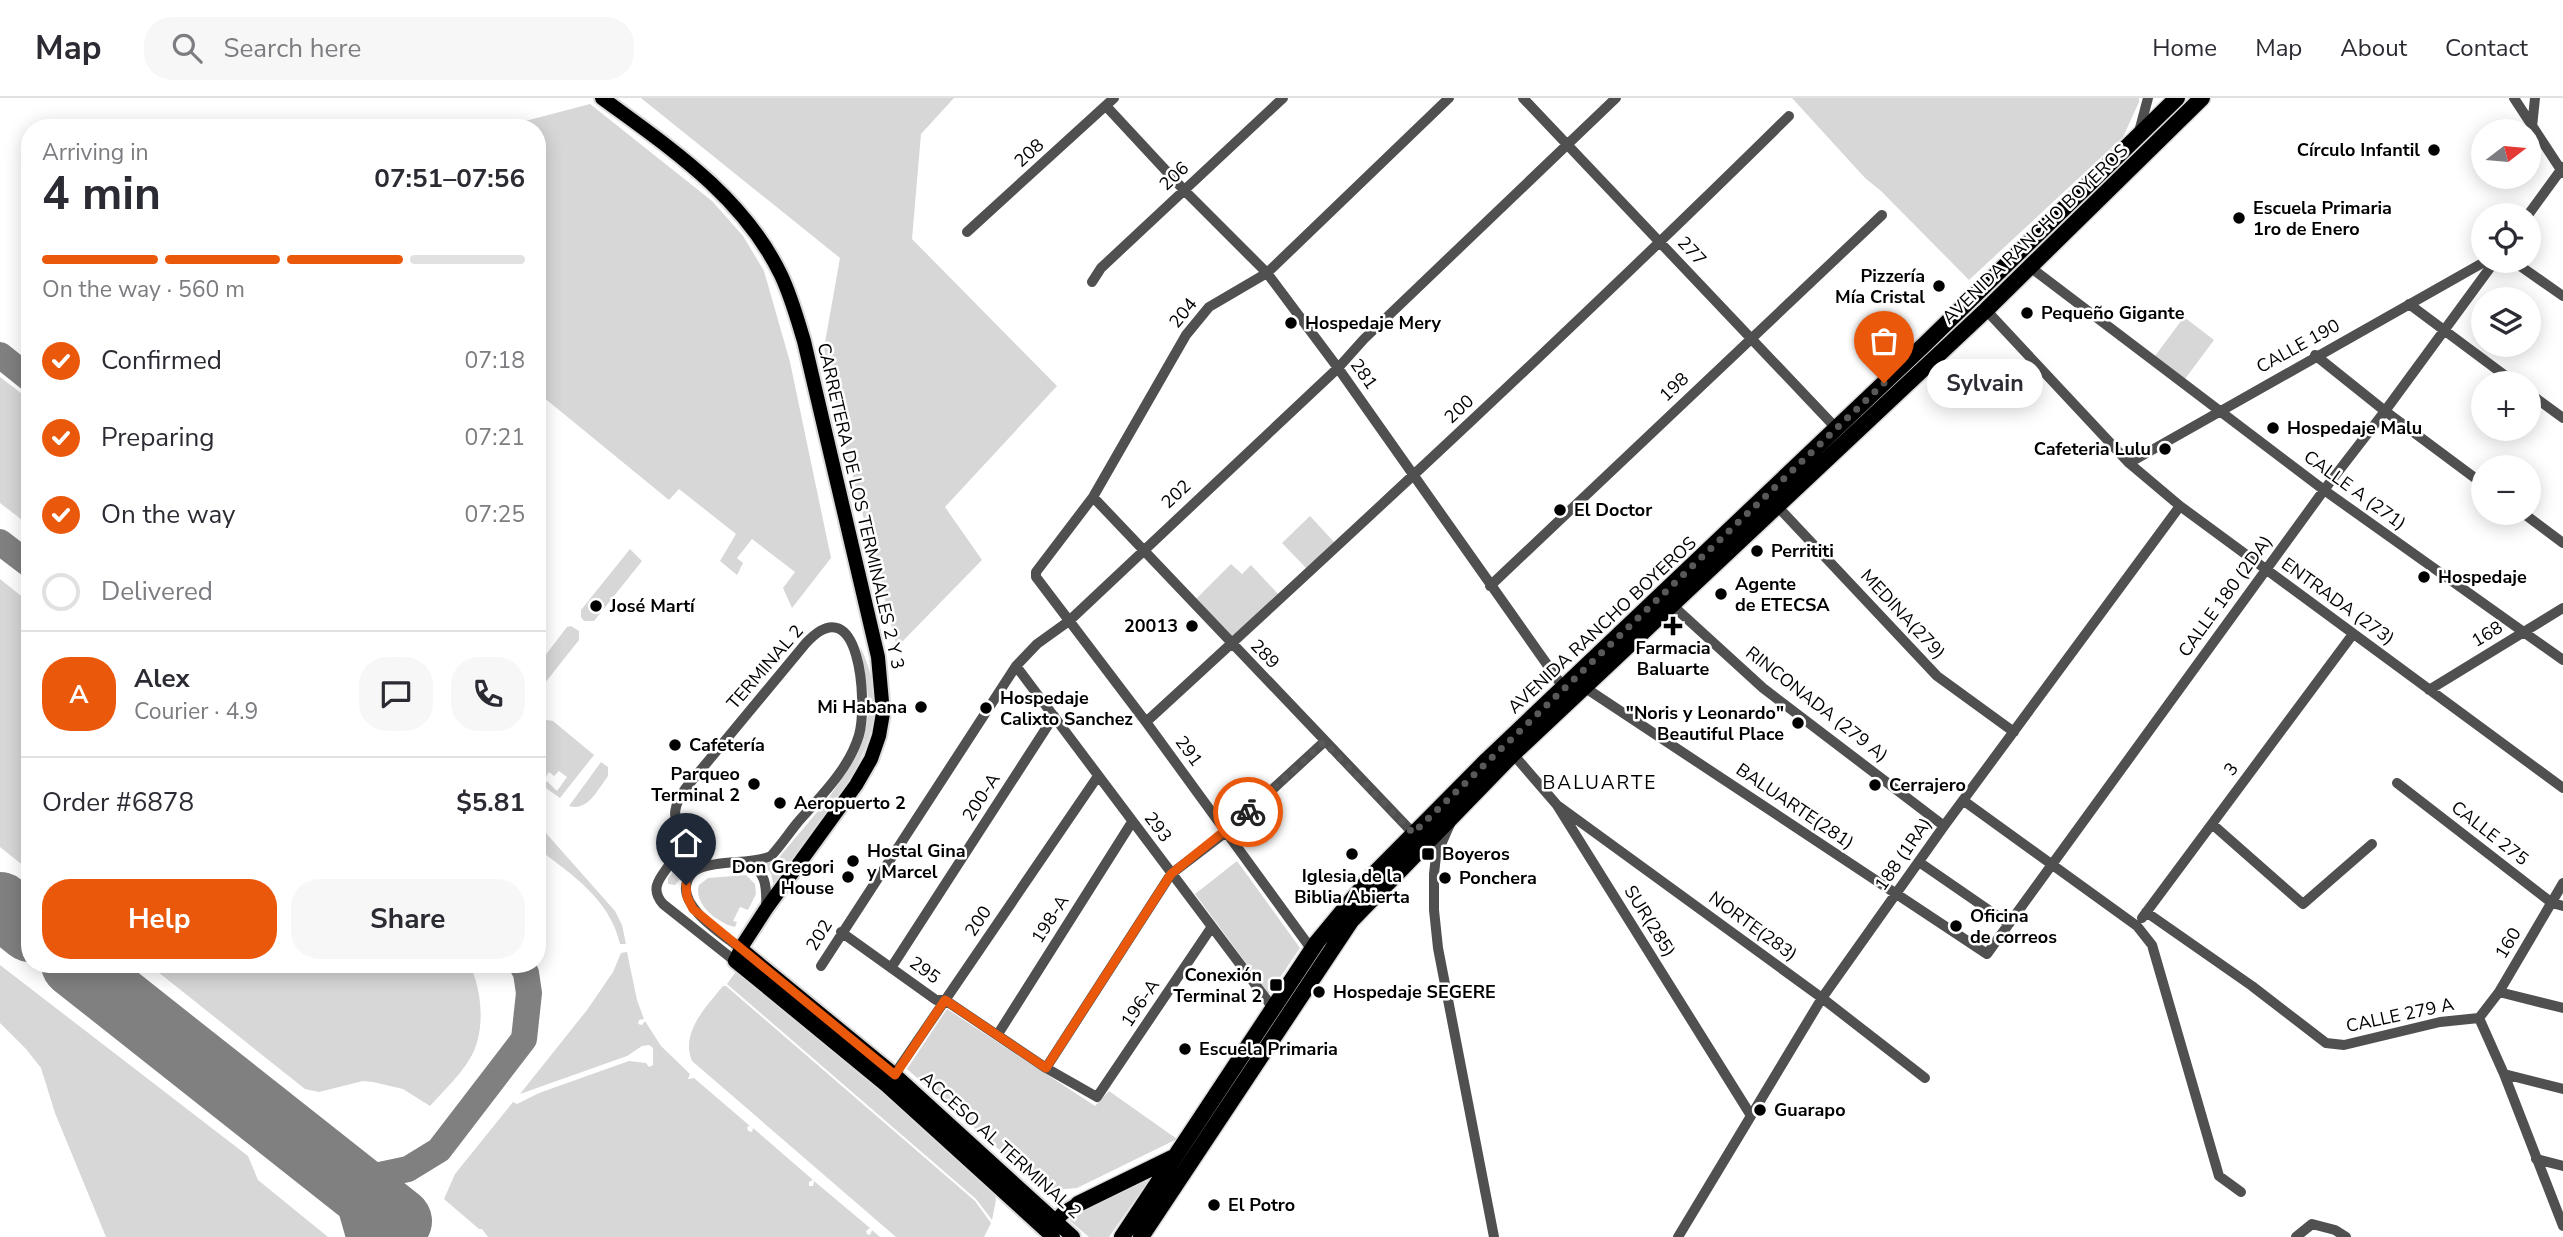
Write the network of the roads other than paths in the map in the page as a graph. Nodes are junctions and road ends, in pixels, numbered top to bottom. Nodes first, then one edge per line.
1 (602, 98) edge
2 (1283, 98) edge
3 (1449, 98) edge
4 (1522, 98) edge
5 (1616, 98) edge
6 (2148, 98) edge
7 (2177, 98) edge
8 (2202, 98) edge
9 (2514, 98) edge
10 (2535, 98) edge
11 (1110, 102) edge
12 (1789, 116) dead end
13 (2527, 119) edge
14 (2533, 119) edge
15 (2541, 140) edge
16 (1568, 145) junction
17 (2131, 145) junction
18 (2562, 170) edge
19 (1184, 190) junction
20 (2537, 203) edge
21 (1882, 215) dead end
22 (967, 232) dead end
23 (1660, 243) junction
24 (2030, 267) junction
25 (2471, 269) edge
26 (1267, 273) junction
27 (2486, 273) edge
28 (2530, 273) edge
29 (1092, 282) dead end
30 (2563, 296) edge
31 (2409, 304) junction
32 (1986, 310) junction
33 (2444, 331) junction
34 (1750, 338) junction
35 (2315, 355) junction
36 (1338, 368) junction
37 (2499, 371) edge
38 (2541, 402) edge
39 (2219, 411) junction
40 (2385, 411) junction
41 (2563, 418) edge
42 (1836, 428) junction
43 (2129, 463) junction
44 (1414, 475) junction
45 (2471, 475) edge
46 (2324, 490) junction
47 (1093, 497) junction
48 (2180, 506) junction
49 (1778, 507) junction
50 (2539, 525) edge
51 (2563, 543) edge
52 (1142, 550) junction
53 (2266, 569) junction
54 (1035, 574) joint
55 (1490, 586) junction
56 (1672, 606) junction
57 (2563, 608) edge
58 (1069, 621) junction
59 (2524, 632) junction
60 (2353, 634) junction
61 (1231, 644) junction
62 (2563, 660) edge
63 (1016, 666) junction
64 (1563, 687) junction
65 (1584, 687) junction
66 (2429, 690) junction
67 (1054, 716) junction
68 (1146, 722) junction
69 (2014, 733) junction
70 (1324, 742) junction
71 (1513, 754) junction
72 (1098, 776) junction
73 (2397, 783) dead end
74 (2563, 788) edge
75 (1964, 802) junction
76 (1557, 805) junction
77 (1457, 809) junction
78 (1132, 822) junction
79 (2212, 824) junction
80 (1944, 826) junction
81 (1226, 832) junction
82 (1413, 833) junction
83 (2372, 844) dead end
84 (740, 861) junction
85 (1919, 862) junction
86 (2052, 865) junction
87 (1171, 874) junction
88 (2563, 884) edge
89 (1897, 894) junction
90 (2557, 905) edge
91 (766, 909) junction
92 (2146, 912) junction
93 (2009, 924) junction
94 (2137, 926) junction
95 (1211, 928) junction
96 (841, 932) junction
97 (1312, 950) junction
98 (1987, 954) joint
99 (738, 955) junction
100 (821, 966) dead end
101 (891, 968) junction
102 (2499, 992) junction
103 (1822, 998) junction
104 (945, 1000) junction
105 (1273, 1008) junction
106 (2563, 1008) edge
107 (2479, 1018) junction
108 (998, 1034) junction
109 (1046, 1068) junction
110 (2504, 1073) junction
111 (1925, 1078) dead end
112 (890, 1080) junction
113 (2563, 1089) edge
114 (1097, 1097) joint
115 (1750, 1114) junction
116 (1175, 1157) junction
117 (2536, 1159) junction
118 (2563, 1166) edge
119 (2241, 1192) dead end
120 (1036, 1204) junction
121 (1078, 1204) junction
122 (2563, 1226) edge
123 (1049, 1232) edge
124 (1073, 1237) edge
125 (1122, 1237) edge
126 (1141, 1237) edge
127 (1494, 1237) edge
128 (1678, 1237) edge
129 (2296, 1237) edge
130 (2346, 1237) edge

1 - 91 main road, CARRETERA DE LOS TERMINALES 2 Y 3
2 - 19 street, 206
3 - 26 street, 204
4 - 16 street, 277
5 - 16 street, 202
6 - 17 street
7 - 17 highway, AVENIDA RANCHO BOYEROS
8 - 24 highway, AVENIDA RANCHO BOYEROS
9 - 13 street
10 - 14 street
11 - 19 street, 281
11 - 22 street, 208
12 - 23 street, 200
15 - 18 street
16 - 23 street, 277
16 - 36 street, 202
17 - 42 highway, AVENIDA RANCHO BOYEROS
18 - 20 street
19 - 26 street, 281
19 - 29 street, 206
21 - 34 street, 198
23 - 34 street, 277
23 - 44 street, 200
24 - 32 highway, AVENIDA RANCHO BOYEROS
24 - 39 street, CALLE A (271)
25 - 31 street, CALLE 190
26 - 36 street, 281
26 - 47 street, 204
27 - 33 street, CALLE 180 (2DA)
28 - 30 street
31 - 33 street
31 - 35 street, CALLE 190
32 - 43 street, ENTRADA (273)
32 - 49 highway, AVENIDA RANCHO BOYEROS
33 - 37 street
33 - 40 street, CALLE 180 (2DA)
34 - 42 street, 277
34 - 55 street, 198
35 - 39 street, CALLE 190
35 - 40 street
36 - 44 street, 281
36 - 52 street, 202
38 - 41 street
39 - 43 street, CALLE 190
39 - 46 street, CALLE A (271)
40 - 45 street
40 - 46 street, CALLE 180 (2DA)
42 - 64 highway, AVENIDA RANCHO BOYEROS
43 - 48 street, ENTRADA (273)
44 - 55 street, 281
44 - 61 street, 200
46 - 53 street, CALLE 180 (2DA)
46 - 59 street, CALLE A (271)
47 - 52 street, 289
47 - 54 street, 204
48 - 53 street, ENTRADA (273)
48 - 69 street, 188 (1RA)
49 - 56 highway, AVENIDA RANCHO BOYEROS
49 - 69 street, MEDINA(279)
50 - 51 street
52 - 58 street, 202
52 - 61 street, 289
53 - 60 street, ENTRADA (273)
53 - 86 street, CALLE 180 (2DA)
54 - 58 street, 291
55 - 64 street, 281
56 - 65 highway, AVENIDA RANCHO BOYEROS
56 - 80 street, RINCONADA (279 A)
57 - 59 street, 168
58 - 63 street, 202
58 - 68 street, 291
59 - 62 street, CALLE A (271)
59 - 66 street, 168
60 - 66 street, ENTRADA (273)
60 - 79 street, 3
61 - 68 street, 200
61 - 70 street, 289
63 - 67 street, 293
63 - 96 street, 202
64 - 82 highway, AVENIDA RANCHO BOYEROS
65 - 71 highway, AVENIDA RANCHO BOYEROS
65 - 89 street, BALUARTE(281)
66 - 74 street, ENTRADA (273)
67 - 72 street, 293
67 - 101 street, 200-A
68 - 81 street, 291
69 - 75 street, 188 (1RA)
70 - 81 street
70 - 82 street, 289
71 - 76 street, SUR(285)
71 - 77 highway, AVENIDA RANCHO BOYEROS
72 - 78 street, 293
72 - 104 street, 200
73 - 90 street, CALLE 275
75 - 80 street, 188 (1RA)
75 - 86 street
76 - 103 street, NORTE(283)
76 - 115 street, SUR(285)
77 - 126 highway, AVENIDA RANCHO BOYEROS
77 - 127 street
78 - 87 street, 293
78 - 108 street, 198-A
79 - 83 street
79 - 92 street, 3
80 - 85 street, 188 (1RA)
81 - 87 street
81 - 97 street, 291
82 - 97 highway, AVENIDA RANCHO BOYEROS
84 - 91 street
84 - 99 street, TERMINAL 2
84 - 99 street, TERMINAL 2
85 - 89 street, 188 (1RA)
85 - 93 street
86 - 93 street, CALLE 180 (2DA)
86 - 94 street
87 - 95 street, 293
87 - 109 street
88 - 90 street, 160
89 - 98 street, BALUARTE(281)
89 - 103 street, 188 (1RA)
90 - 102 street, 160
91 - 99 main road, CARRETERA DE LOS TERMINALES 2 Y 3
92 - 94 street, 3
92 - 107 street, CALLE 279 A
93 - 98 street, CALLE 180 (2DA)
94 - 119 street
95 - 105 street, 293
95 - 114 street, 196-A
96 - 100 street, 202
96 - 101 street, 295
97 - 105 highway, AVENIDA RANCHO BOYEROS
99 - 112 main road, ACCESO AL TERMINAL 2
101 - 104 street, 295
102 - 106 street
102 - 107 street, 160
103 - 111 street, NORTE(283)
103 - 115 street, 188 (1RA)
104 - 108 street, 295
104 - 112 street, 200
105 - 116 highway, AVENIDA RANCHO BOYEROS
107 - 110 street, CALLE 279 A
108 - 109 street, 295
109 - 114 street, 295
110 - 113 street
110 - 117 street, CALLE 279 A
112 - 120 main road, ACCESO AL TERMINAL 2
112 - 123 main road, ACCESO AL TERMINAL 2
115 - 128 street, 188 (1RA)
116 - 121 highway
116 - 125 highway, AVENIDA RANCHO BOYEROS
117 - 118 street
117 - 122 street, CALLE 279 A
120 - 121 main road
120 - 123 main road, ACCESO AL TERMINAL 2
121 - 123 main road
123 - 124 main road, ACCESO AL TERMINAL 2
129 - 130 street

